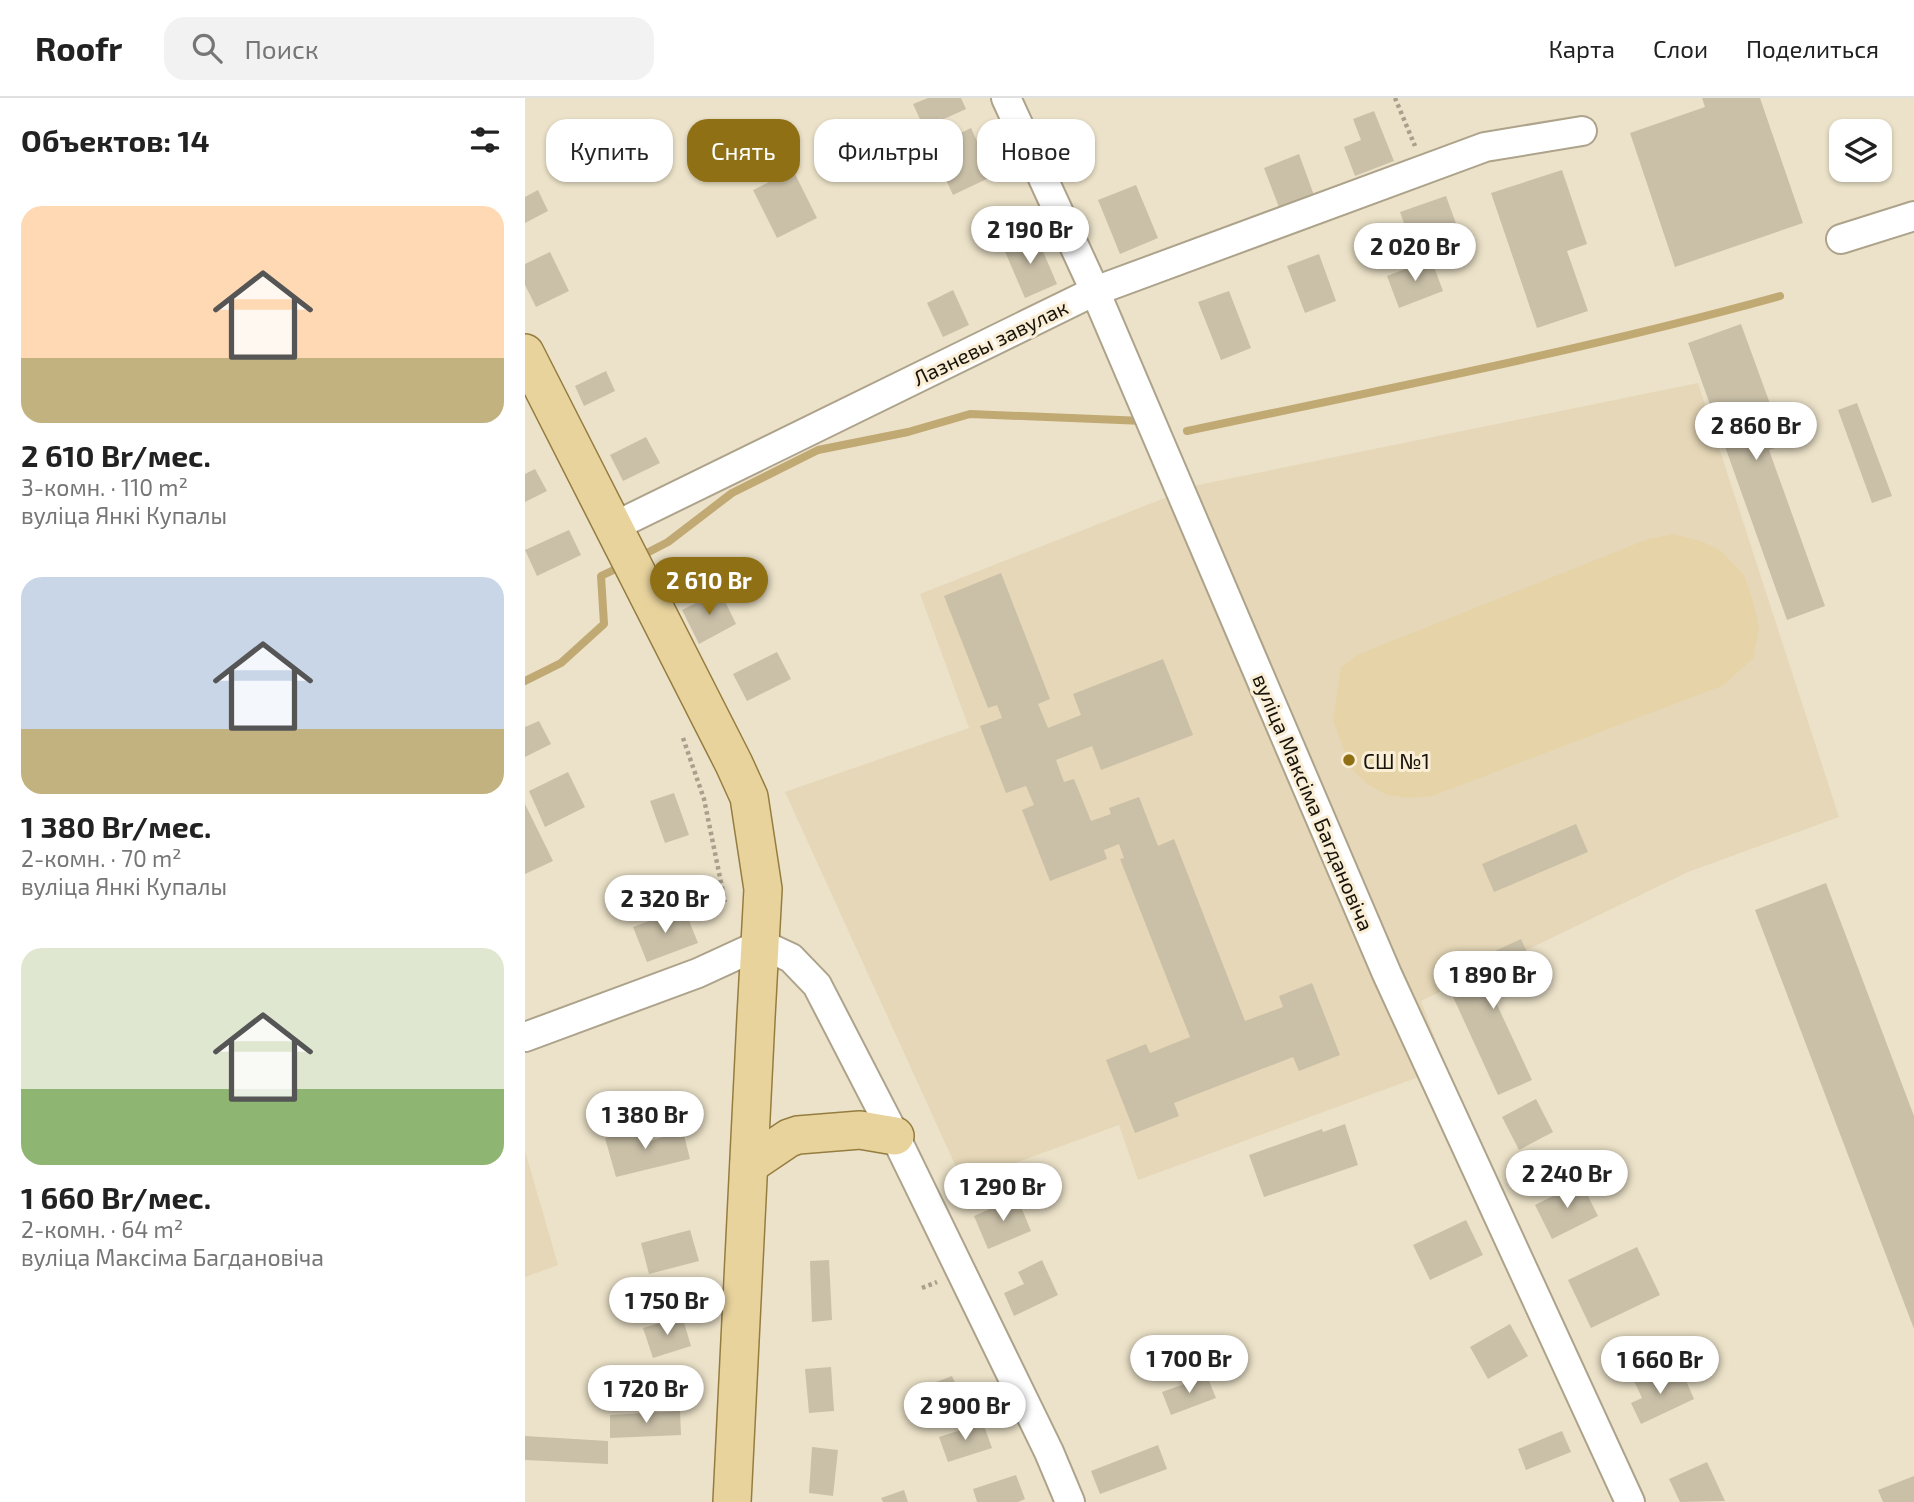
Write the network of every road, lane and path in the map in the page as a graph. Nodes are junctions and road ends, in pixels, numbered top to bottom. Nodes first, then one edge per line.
1 (1006, 98) edge
2 (1395, 98) edge
3 (1582, 131) dead end
4 (1425, 170) junction
5 (1914, 216) edge
6 (1841, 239) dead end
7 (1095, 291) junction
8 (525, 353) edge
9 (613, 527) junction
10 (680, 730) dead end
11 (725, 902) dead end
12 (761, 944) junction
13 (525, 1037) edge
14 (895, 1136) junction
15 (749, 1166) junction
16 (732, 1502) edge
17 (1070, 1502) edge
18 (1630, 1502) edge

1 - 7 street, вуліца Максіма Багдановіча
2 - 4 path
3 - 4 street, Лазневы завулак
4 - 7 street, Лазневы завулак
5 - 6 street
7 - 9 street, Лазневы завулак
7 - 18 street, вуліца Максіма Багдановіча
8 - 9 main road
9 - 12 main road
10 - 11 path
12 - 13 street
12 - 14 street
12 - 15 main road
14 - 15 main road
14 - 17 street
15 - 16 main road

